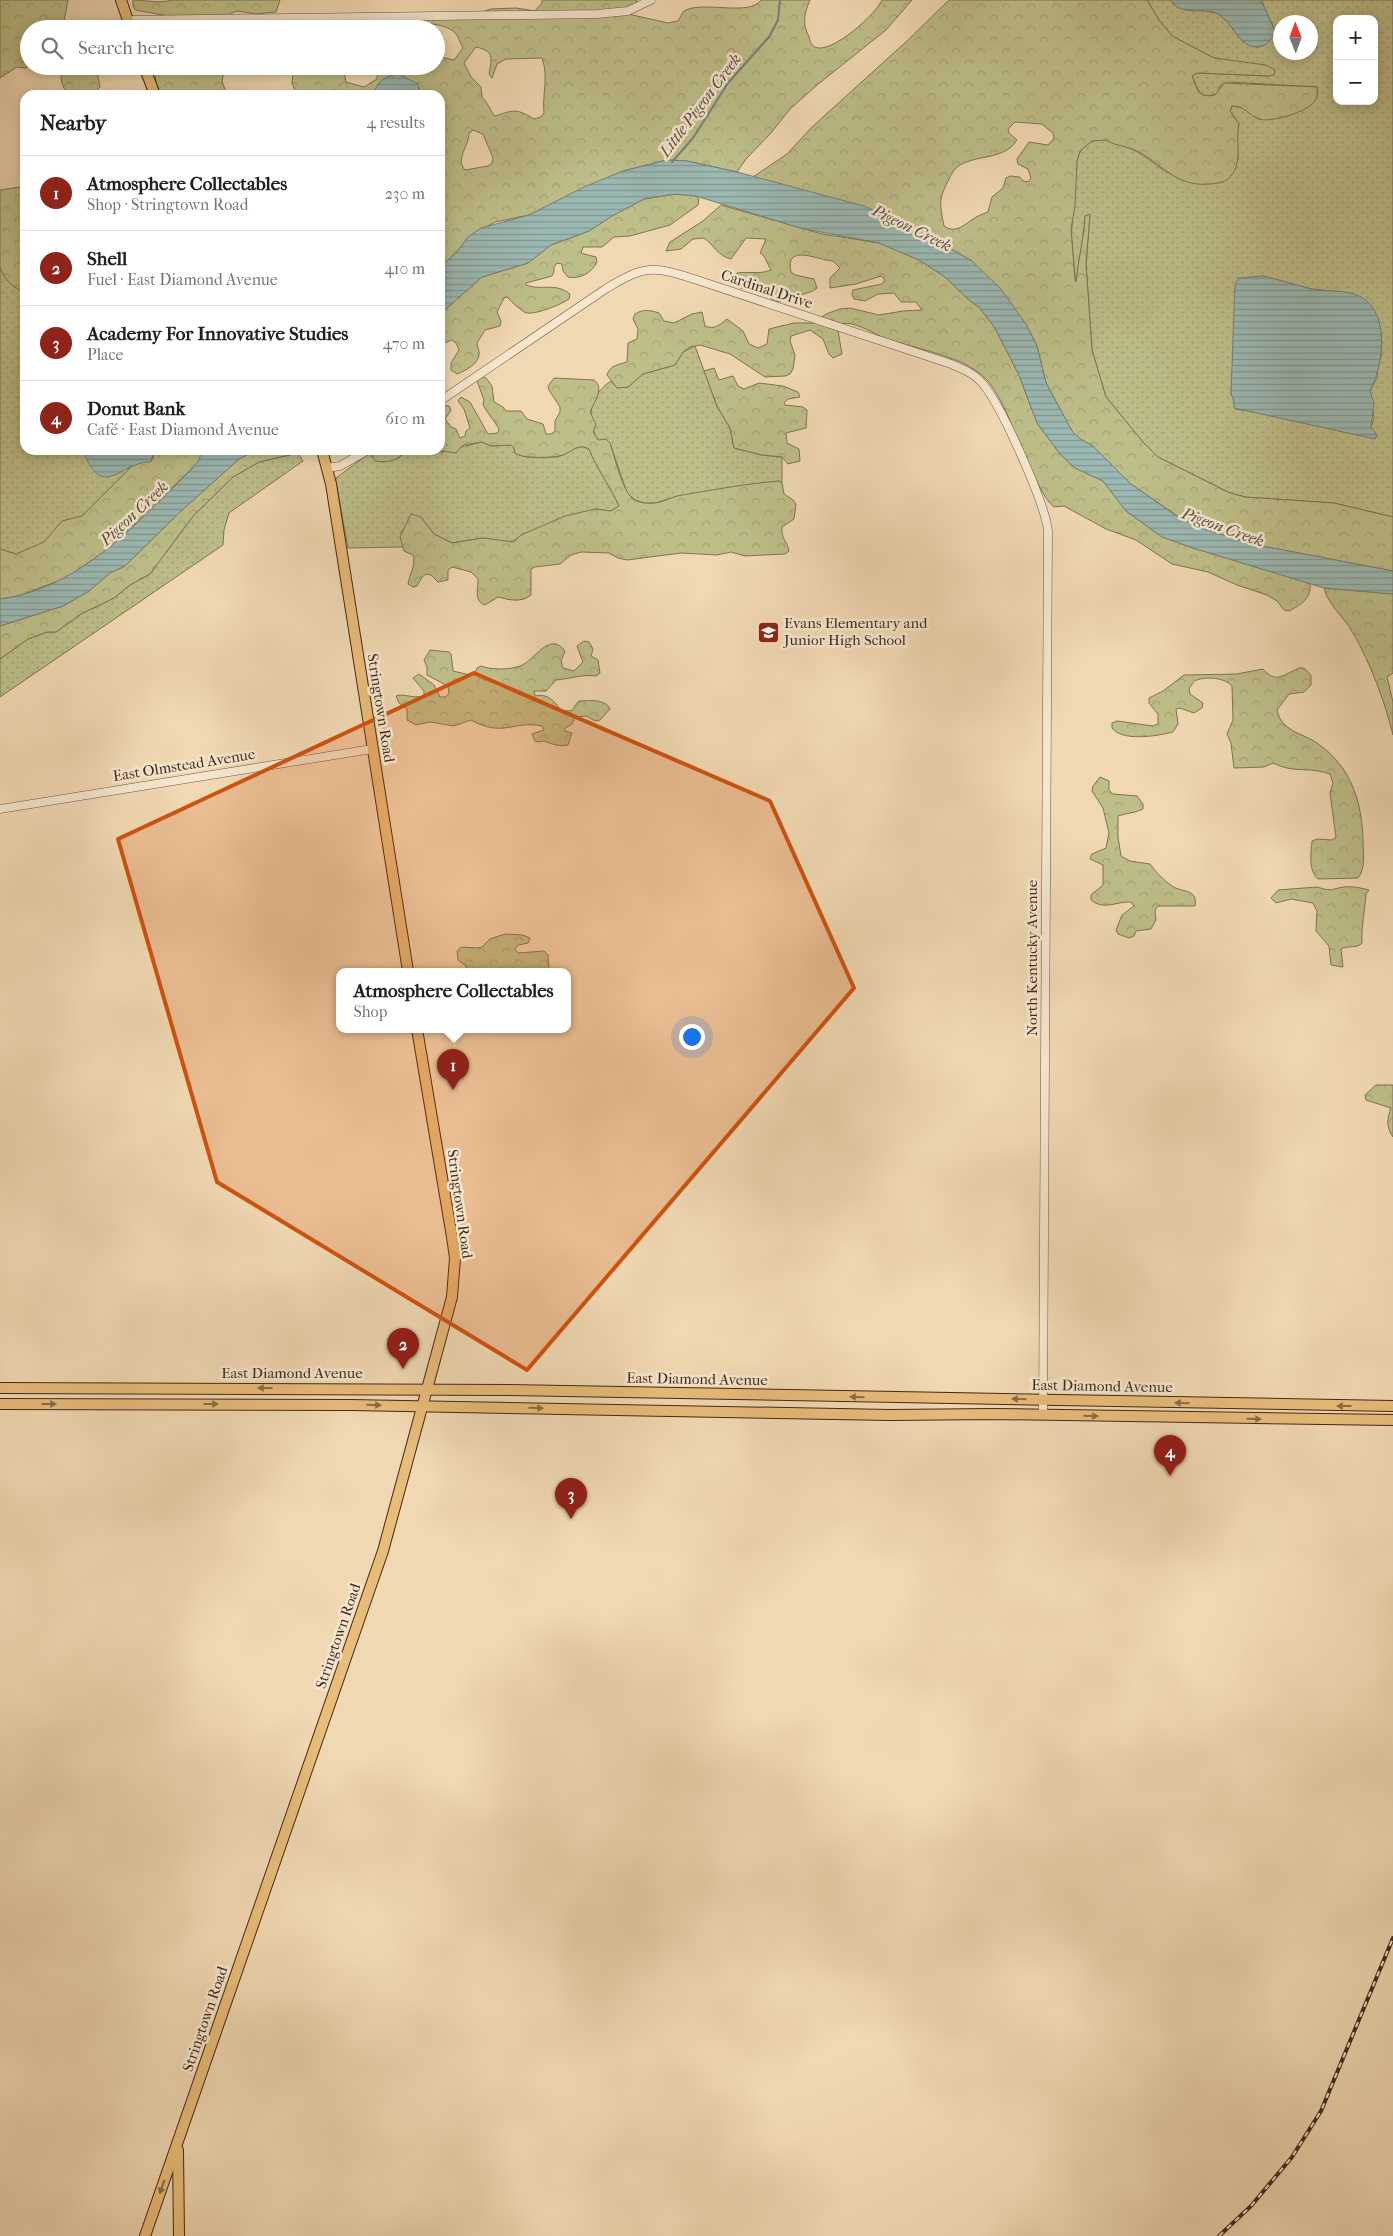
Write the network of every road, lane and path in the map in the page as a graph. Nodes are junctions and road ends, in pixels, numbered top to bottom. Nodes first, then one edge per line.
1 (121, 0) edge
2 (651, 0) edge
3 (128, 20) edge
4 (317, 20) edge
5 (147, 75) edge
6 (152, 90) edge
7 (445, 398) edge
8 (323, 455) edge
9 (359, 455) edge
10 (327, 468) junction
11 (1040, 502) joint
12 (372, 749) junction
13 (0, 809) edge
14 (408, 968) edge
15 (418, 1033) edge
16 (0, 1388) edge
17 (428, 1389) junction
18 (1042, 1400) junction
19 (0, 1404) edge
20 (423, 1406) junction
21 (1393, 1406) edge
22 (1043, 1415) junction
23 (1393, 1420) edge
24 (178, 2142) junction
25 (145, 2236) edge
26 (179, 2236) edge

1 - 3 main road
2 - 4 street
5 - 6 main road
7 - 11 street, Cardinal Drive
8 - 10 main road, Stringtown Road
9 - 10 street
10 - 12 main road, Stringtown Road
11 - 18 street, North Kentucky Avenue
12 - 13 street, East Olmstead Avenue
12 - 14 main road, Stringtown Road
15 - 17 main road, Stringtown Road
17 -> 16 main road, East Diamond Avenue
18 -> 17 main road, East Diamond Avenue
17 - 20 main road, Stringtown Road
21 -> 18 main road, East Diamond Avenue
18 - 22 street, North Kentucky Avenue
19 -> 20 main road, East Diamond Avenue
20 -> 22 main road, East Diamond Avenue
20 - 24 main road, Stringtown Road
22 -> 23 main road, East Diamond Avenue
24 -> 25 main road, Stringtown Road
24 - 26 main road

